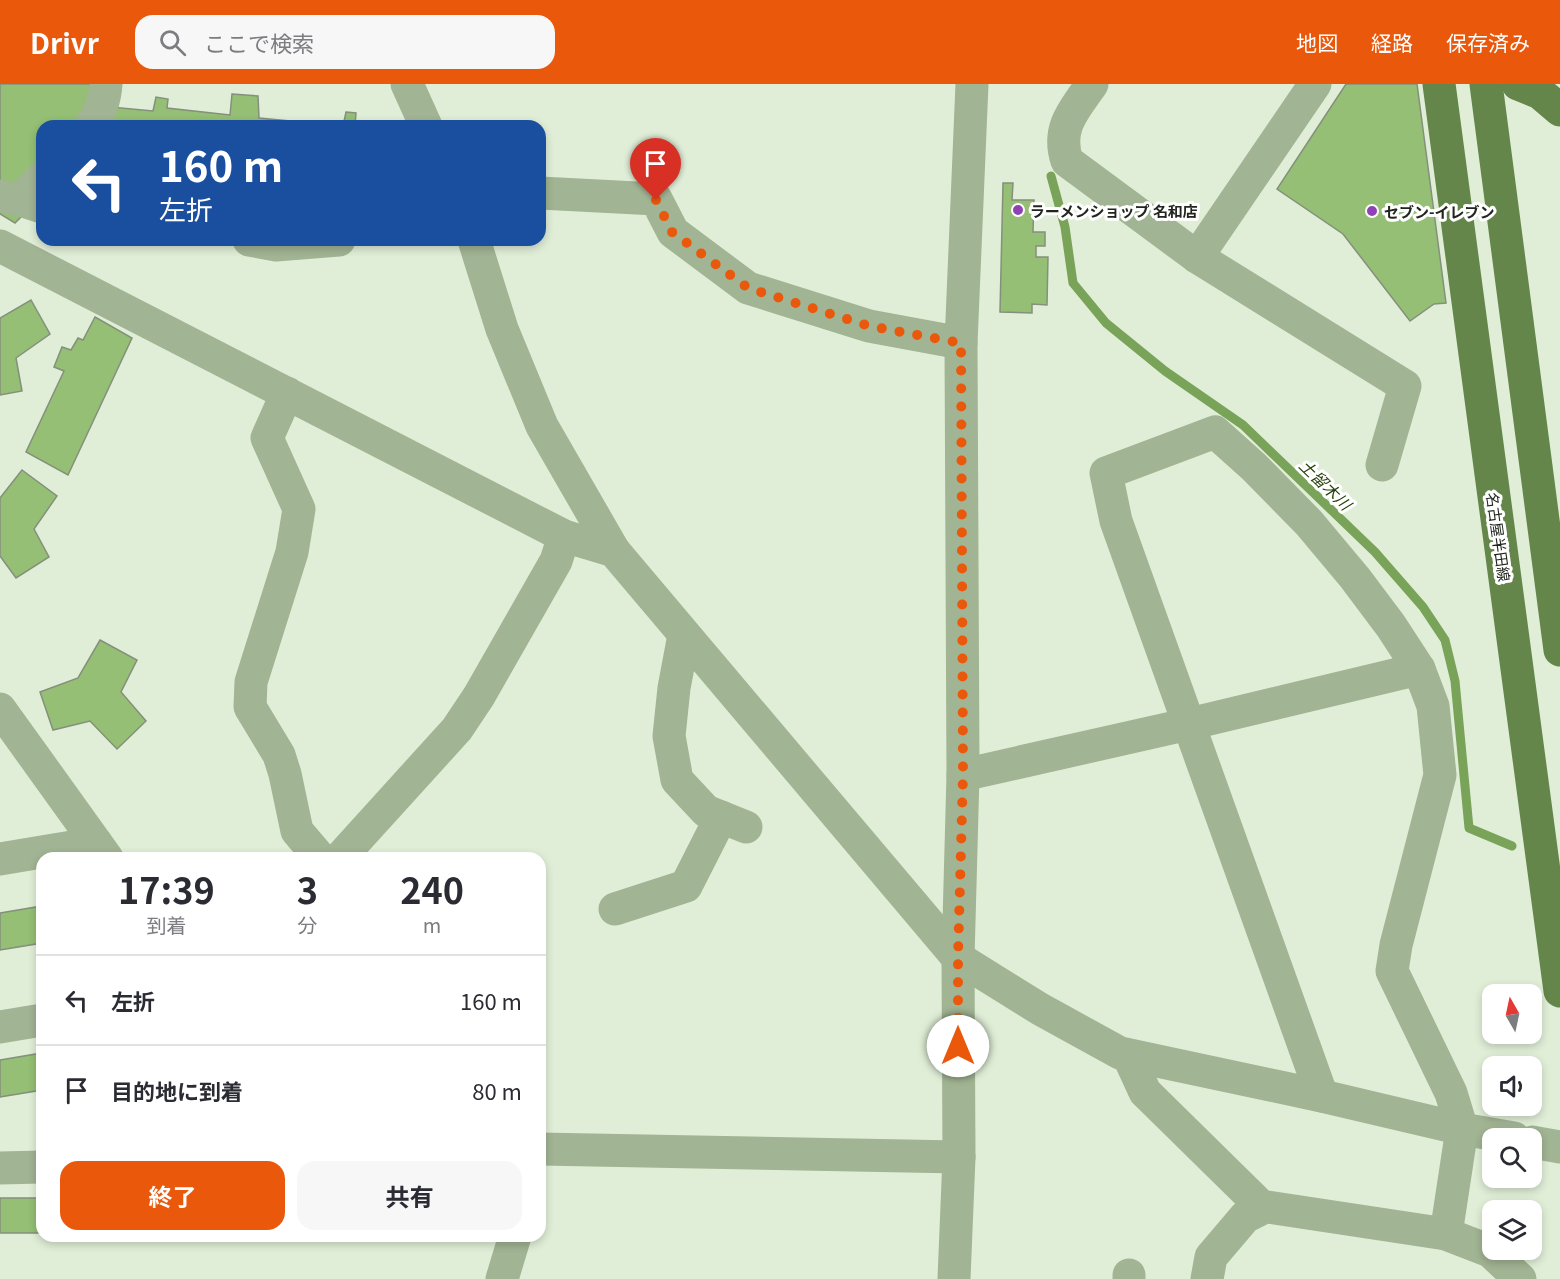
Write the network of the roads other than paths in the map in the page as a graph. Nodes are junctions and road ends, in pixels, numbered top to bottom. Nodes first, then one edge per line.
1 (106, 84) edge
2 (407, 84) edge
3 (972, 84) edge
4 (1092, 84) edge
5 (1315, 84) edge
6 (1439, 84) edge
7 (1486, 84) edge
8 (1518, 84) edge
9 (1560, 110) edge
10 (95, 120) edge
11 (423, 120) edge
12 (546, 193) edge
13 (0, 246) edge
14 (476, 246) edge
15 (1197, 257) junction
16 (961, 343) junction
17 (287, 393) junction
18 (1383, 465) dead end
19 (564, 536) junction
20 (614, 551) junction
21 (684, 635) junction
22 (1560, 650) edge
23 (1419, 669) junction
24 (0, 709) edge
25 (1189, 724) junction
26 (963, 775) junction
27 (102, 850) edge
28 (79, 852) edge
29 (315, 852) edge
30 (345, 852) edge
31 (36, 856) edge
32 (0, 859) edge
33 (615, 909) dead end
34 (958, 958) junction
35 (1560, 991) edge
36 (36, 1021) edge
37 (0, 1027) edge
38 (1128, 1055) junction
39 (1322, 1096) junction
40 (1462, 1129) junction
41 (1482, 1132) edge
42 (1542, 1144) edge
43 (1560, 1147) edge
44 (546, 1149) edge
45 (959, 1157) junction
46 (36, 1167) edge
47 (0, 1168) edge
48 (1261, 1206) junction
49 (1446, 1234) junction
50 (513, 1242) edge
51 (1516, 1277) edge
52 (502, 1279) edge
53 (954, 1279) edge
54 (1208, 1279) edge

1 - 10 street
2 - 11 street
3 - 16 street
4 - 15 street
5 - 15 street
6 - 35 main road, 名古屋半田線
7 - 22 main road
8 - 9 main road
12 - 16 street
13 - 17 street
14 - 20 street
15 - 18 street
16 - 26 street
17 - 19 street
17 - 29 street
19 - 20 street
19 - 30 street
20 - 21 street
21 - 33 street
21 - 34 street
23 - 25 street
23 - 25 street
23 - 40 street
24 - 27 street
25 - 26 street
25 - 39 street
26 - 34 street
27 - 28 street
31 - 32 street
34 - 38 street
34 - 45 street
36 - 37 street
38 - 39 street
38 - 48 street
39 - 40 street
40 - 41 street
40 - 49 street
42 - 43 street
44 - 45 street
45 - 53 street
46 - 47 street
48 - 49 street
48 - 54 street
49 - 51 street
50 - 52 street

